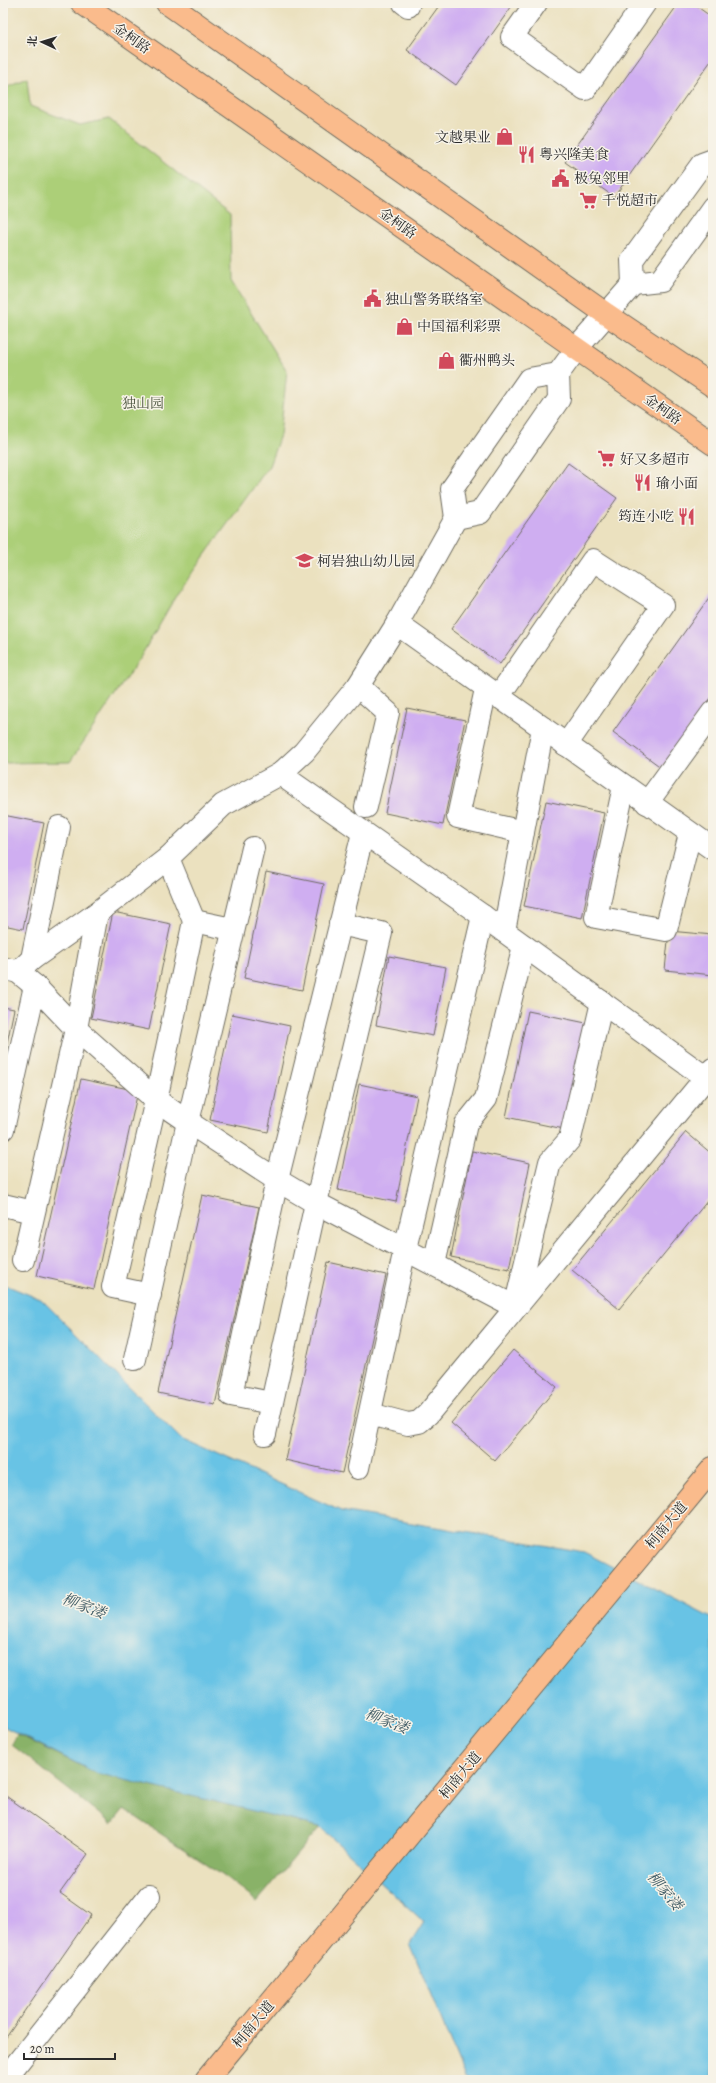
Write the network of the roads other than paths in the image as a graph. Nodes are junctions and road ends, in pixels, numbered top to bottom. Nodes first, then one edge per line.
1 (82, 3) edge
2 (167, 3) edge
3 (404, 3) edge
4 (410, 3) edge
5 (536, 3) edge
6 (645, 3) edge
7 (713, 160) edge
8 (713, 207) edge
9 (633, 284) junction
10 (606, 314) junction
11 (577, 348) junction
12 (558, 374) junction
13 (713, 386) edge
14 (713, 444) edge
15 (456, 518) junction
16 (397, 624) junction
17 (358, 686) junction
18 (492, 693) junction
19 (713, 712) edge
20 (543, 728) junction
21 (566, 745) junction
22 (280, 774) junction
23 (624, 786) junction
24 (647, 803) junction
25 (366, 807) dead end
26 (59, 827) dead end
27 (523, 832) junction
28 (363, 833) junction
29 (690, 834) junction
30 (253, 848) dead end
31 (713, 849) edge
32 (168, 858) junction
33 (97, 913) junction
34 (483, 916) junction
35 (194, 921) junction
36 (340, 924) junction
37 (232, 929) junction
38 (504, 931) junction
39 (524, 946) junction
40 (18, 966) edge
41 (35, 986) junction
42 (602, 1002) junction
43 (76, 1029) junction
44 (711, 1077) edge
45 (156, 1100) junction
46 (188, 1122) junction
47 (3, 1129) edge
48 (277, 1180) junction
49 (316, 1203) junction
50 (3, 1205) edge
51 (33, 1212) junction
52 (405, 1249) junction
53 (23, 1260) dead end
54 (434, 1264) junction
55 (150, 1295) junction
56 (515, 1307) junction
57 (135, 1359) dead end
58 (271, 1403) junction
59 (370, 1414) junction
60 (265, 1434) dead end
61 (358, 1468) dead end
62 (713, 1468) edge
63 (149, 1896) dead end
64 (4, 2080) edge
65 (206, 2080) edge

1 - 11 main road, 金柯路
2 - 10 main road
3 - 4 street
5 - 6 street
7 - 9 street
8 - 9 street
9 - 10 street
10 - 11 street
10 - 13 main road
11 - 12 street
11 - 14 main road, 金柯路
12 - 15 street
12 - 15 street
15 - 16 street
16 - 17 street
16 - 18 street
17 - 22 street
17 - 25 street
18 - 20 street
18 - 21 street
18 - 27 street
19 - 24 street
20 - 21 street
20 - 27 street
21 - 23 street
22 - 28 street
22 - 32 street
23 - 24 street
23 - 29 street
24 - 29 street
26 - 40 street
27 - 38 street
28 - 34 street
28 - 36 street
29 - 31 street
30 - 37 street
32 - 33 street
32 - 35 street
33 - 40 street
33 - 43 street
34 - 38 street
34 - 52 street
35 - 37 street
35 - 45 street
36 - 48 street
36 - 49 street
37 - 46 street
38 - 39 street
39 - 42 street
39 - 54 street
40 - 41 street
41 - 43 street
41 - 47 street
42 - 44 street
42 - 56 street
43 - 45 street
43 - 51 street
44 - 56 street
45 - 46 street
45 - 55 street
46 - 48 street
46 - 55 street
48 - 49 street
48 - 58 street
49 - 52 street
49 - 58 street
50 - 51 street
51 - 53 street
52 - 54 street
52 - 59 street
54 - 56 street
55 - 57 street
56 - 59 street
58 - 60 street
59 - 61 street
62 - 65 main road, 柯南大道
63 - 64 street

